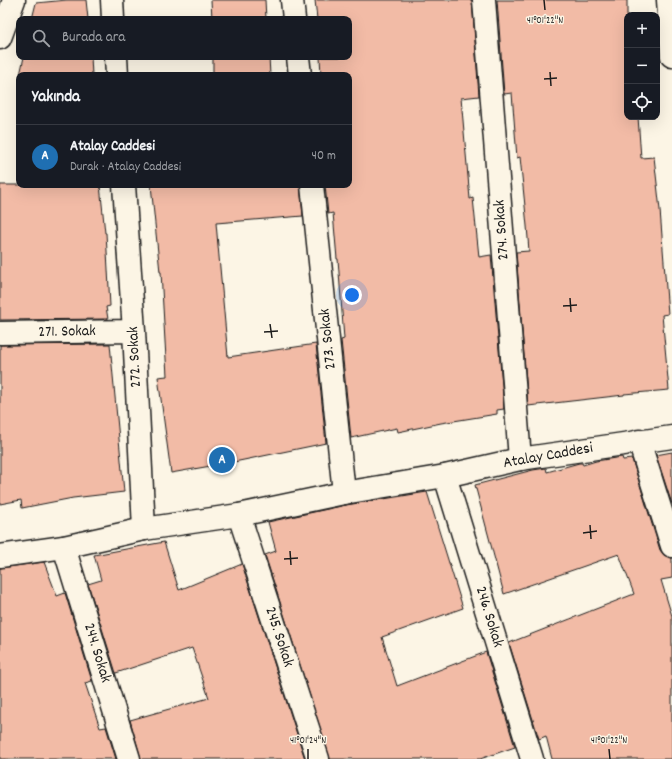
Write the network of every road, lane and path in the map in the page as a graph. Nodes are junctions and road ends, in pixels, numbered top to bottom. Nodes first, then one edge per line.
1 (14, 0) edge
2 (112, 0) edge
3 (292, 0) edge
4 (484, 0) edge
5 (668, 0) edge
6 (113, 16) edge
7 (294, 16) edge
8 (0, 38) edge
9 (672, 56) edge
10 (116, 60) edge
11 (298, 60) edge
12 (117, 72) edge
13 (300, 72) edge
14 (124, 188) edge
15 (312, 188) edge
16 (134, 331) junction
17 (0, 333) edge
18 (672, 437) edge
19 (639, 441) junction
20 (520, 459) junction
21 (445, 476) junction
22 (344, 493) junction
23 (240, 515) junction
24 (144, 529) junction
25 (672, 546) edge
26 (64, 547) junction
27 (0, 556) edge
28 (130, 759) edge
29 (318, 759) edge
30 (532, 759) edge

1 - 8 street
2 - 6 street
3 - 7 street
4 - 20 street, 274. Sokak
5 - 9 street
10 - 12 street
11 - 13 street
14 - 16 street, 272. Sokak
15 - 22 street, 273. Sokak
16 - 17 street, 271. Sokak
16 - 24 street, 272. Sokak
18 - 19 street, Atalay Caddesi
19 - 20 street, Atalay Caddesi
19 - 25 street
20 - 21 street, Atalay Caddesi
21 - 22 street, Atalay Caddesi
21 - 30 street, 246. Sokak
22 - 23 street, Atalay Caddesi
23 - 24 street, Atalay Caddesi
23 - 29 street, 245. Sokak
24 - 26 street, Atalay Caddesi
26 - 27 street, Atalay Caddesi
26 - 28 street, 244. Sokak

